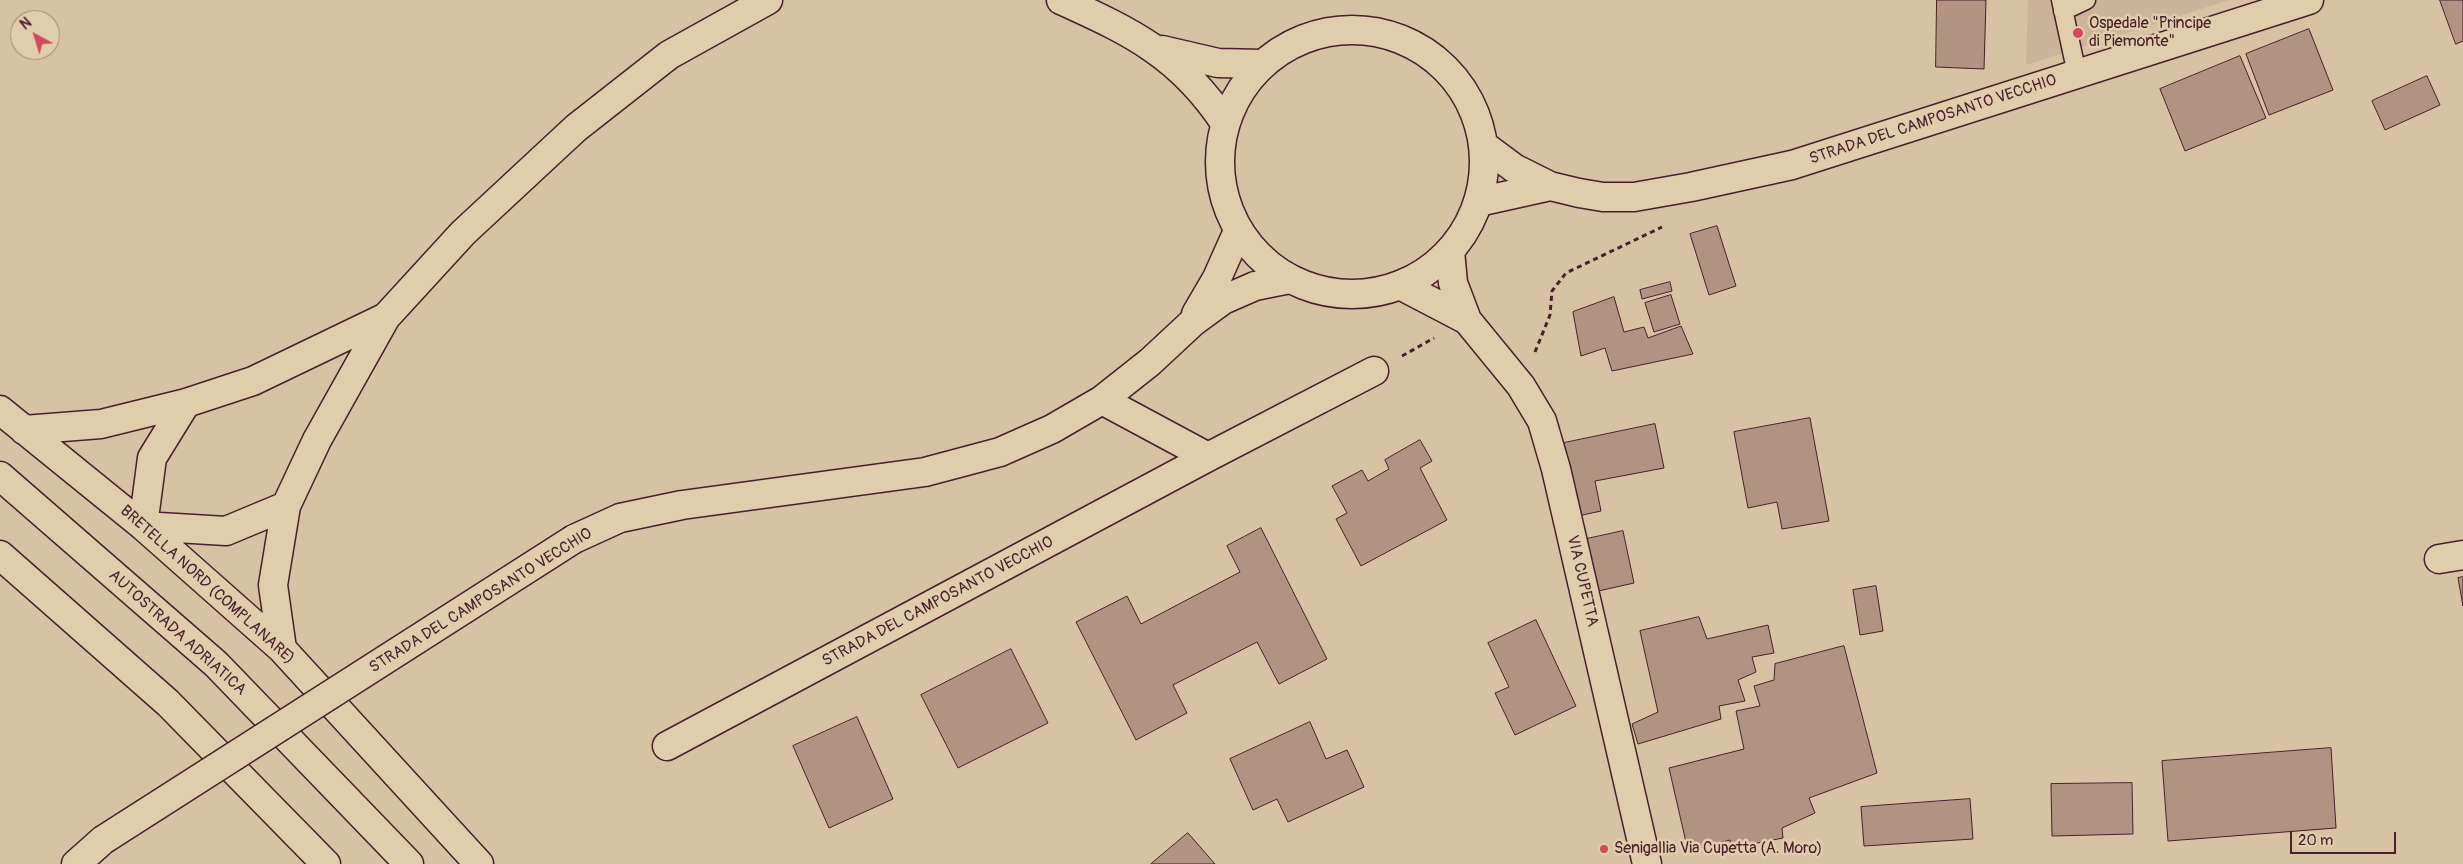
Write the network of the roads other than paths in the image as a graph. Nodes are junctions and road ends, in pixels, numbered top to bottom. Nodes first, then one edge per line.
1 (768, 0) edge
2 (1061, 0) edge
3 (2086, 0) edge
4 (2309, 0) edge
5 (2062, 6) edge
6 (1156, 49) junction
7 (1262, 64) junction
8 (2077, 74) junction
9 (1225, 123) junction
10 (1483, 145) junction
11 (1550, 186) junction
12 (1478, 202) junction
13 (1238, 231) junction
14 (1450, 251) junction
15 (1290, 279) junction
16 (1400, 285) junction
17 (386, 317) junction
18 (1467, 320) junction
19 (1192, 322) junction
20 (1374, 371) road end
21 (1102, 400) junction
22 (186, 403) junction
23 (0, 410) edge
24 (24, 430) junction
25 (1208, 457) junction
26 (0, 476) edge
27 (286, 506) junction
28 (143, 526) junction
29 (0, 555) edge
30 (282, 649) junction
31 (667, 746) dead end
32 (76, 864) edge
33 (326, 864) edge
34 (408, 864) edge
35 (479, 864) edge
36 (1647, 864) edge

1 - 17 main road
2 - 6 main road
3 - 5 lane
4 - 8 main road, STRADA DEL CAMPOSANTO VECCHIO
5 - 8 lane
6 - 7 main road
6 - 9 main road
7 - 9 main road
7 - 10 main road
8 - 11 main road, STRADA DEL CAMPOSANTO VECCHIO
9 - 13 main road
10 - 11 main road, STRADA DEL CAMPOSANTO VECCHIO
10 - 12 main road
11 - 12 main road, STRADA DEL CAMPOSANTO VECCHIO
12 - 14 main road
13 - 15 main road
13 - 19 main road, STRADA DEL CAMPOSANTO VECCHIO
14 - 16 main road
14 - 18 main road, VIA CUPETTA
15 - 16 main road
15 - 19 main road, STRADA DEL CAMPOSANTO VECCHIO
16 - 18 main road, VIA CUPETTA
17 - 22 main road
17 - 27 main road
18 - 36 main road, VIA CUPETTA
19 - 21 main road, STRADA DEL CAMPOSANTO VECCHIO
20 - 25 main road, STRADA DEL CAMPOSANTO VECCHIO
21 - 25 main road
21 - 32 main road, STRADA DEL CAMPOSANTO VECCHIO, bridge
22 - 24 main road
22 - 28 main road
23 - 24 main road, BRETELLA NORD (COMPLANARE)
24 - 28 main road, BRETELLA NORD (COMPLANARE)
25 - 31 main road, STRADA DEL CAMPOSANTO VECCHIO
26 - 34 main road, AUTOSTRADA ADRIATICA
27 - 28 main road
27 - 30 main road
28 - 30 main road, BRETELLA NORD (COMPLANARE)
29 - 33 main road
30 - 35 main road, BRETELLA NORD (COMPLANARE)

